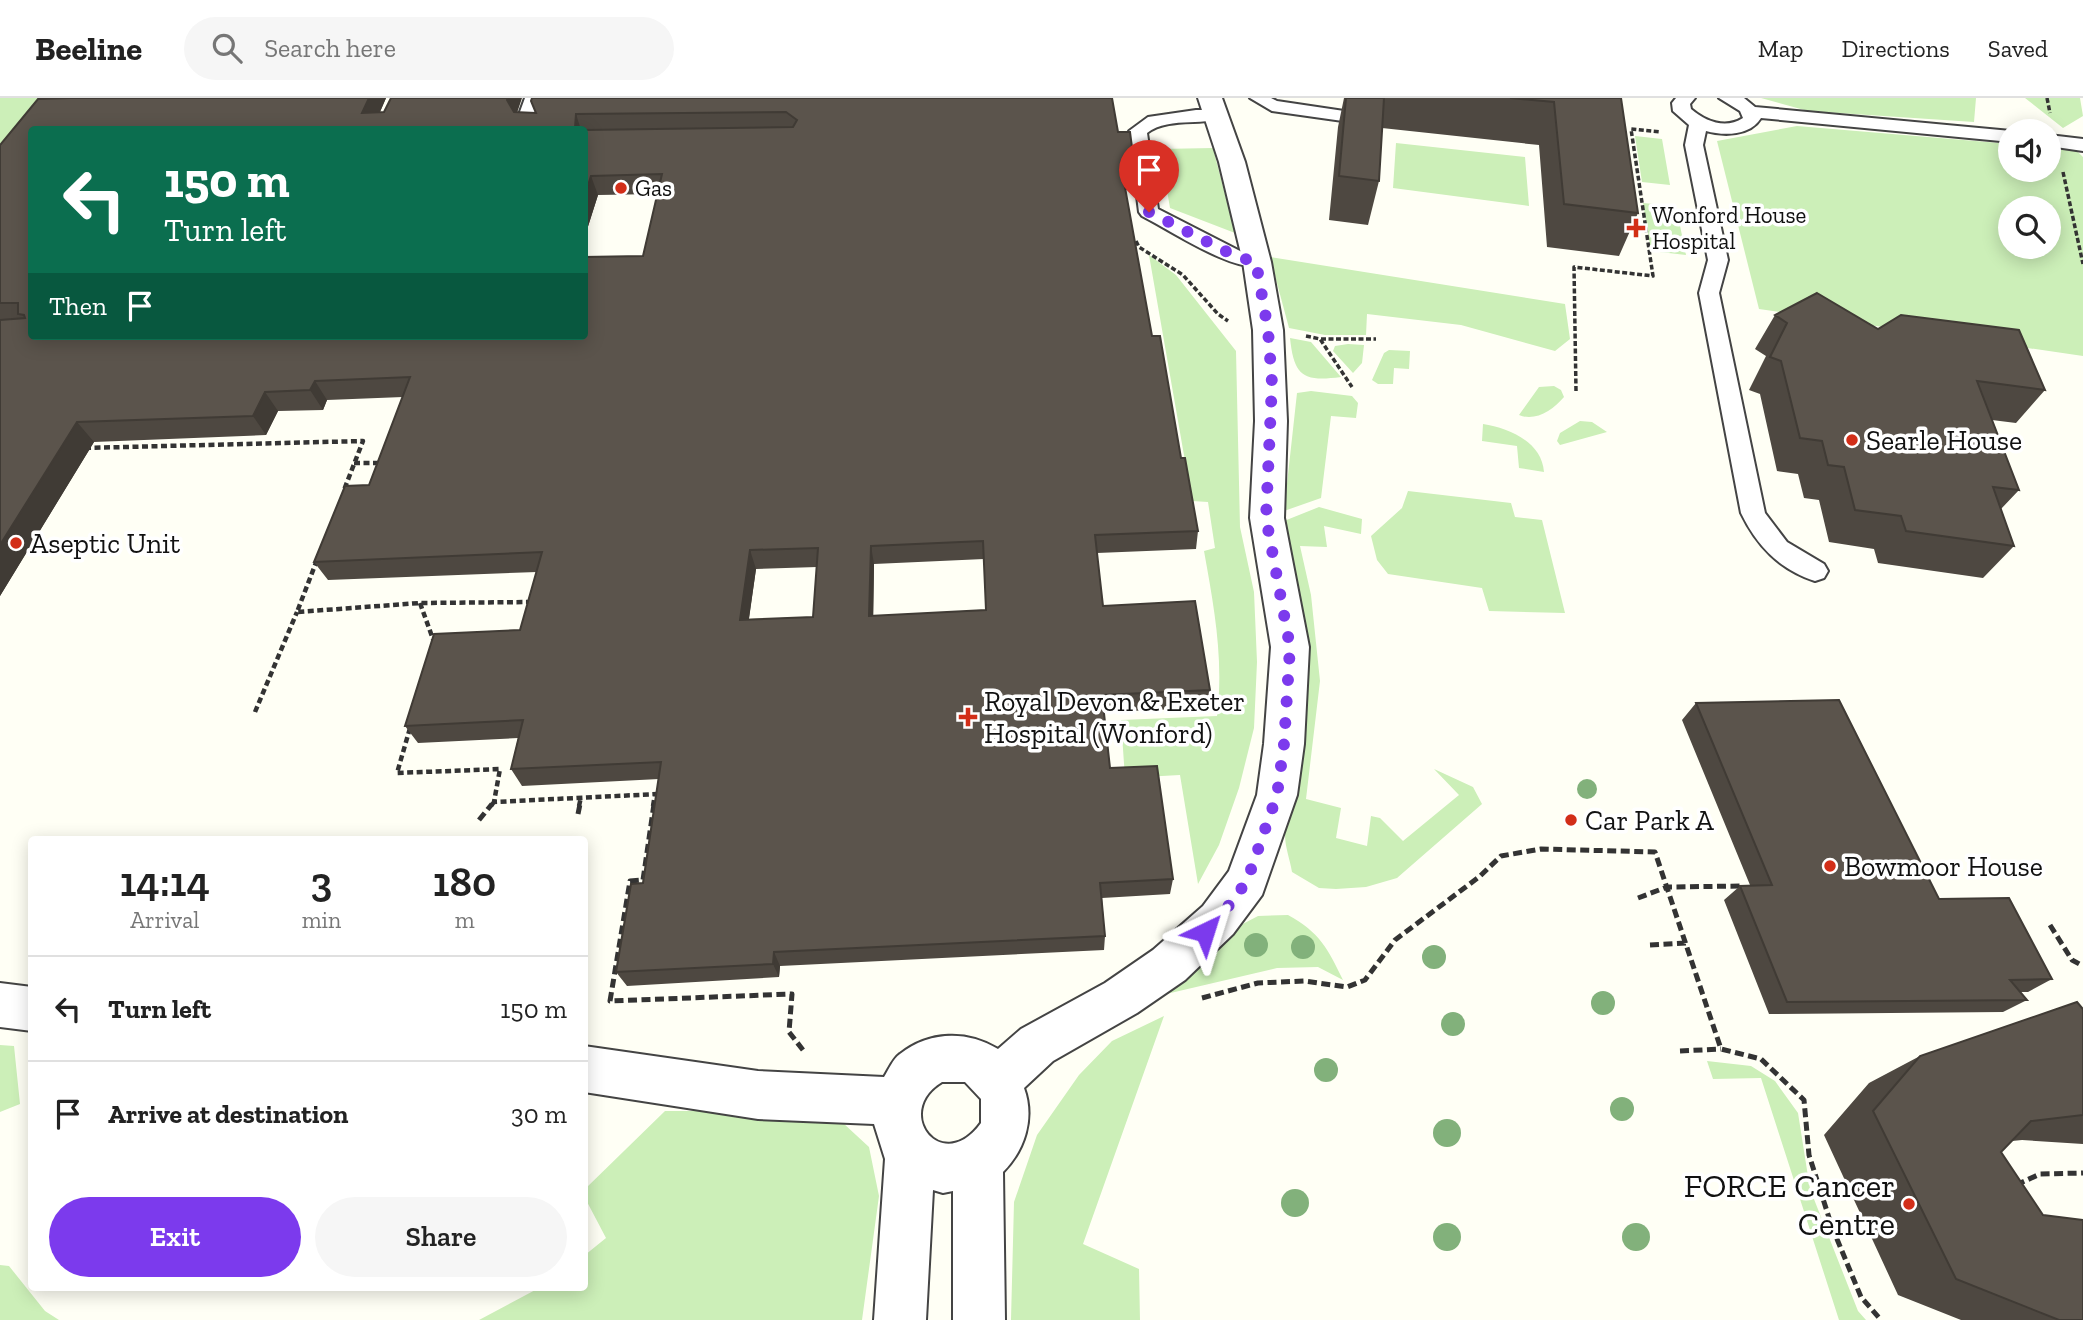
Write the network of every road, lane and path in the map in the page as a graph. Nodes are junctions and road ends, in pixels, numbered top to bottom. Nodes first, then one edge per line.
1 (534, 98) edge
2 (1259, 98) edge
3 (1686, 98) edge
4 (1728, 98) edge
5 (2047, 98) edge
6 (1751, 113) junction
7 (2050, 119) edge
8 (1371, 120) edge
9 (1213, 121) edge
10 (529, 126) edge
11 (1697, 131) junction
12 (1998, 136) edge
13 (1165, 137) dead end
14 (1138, 138) junction
15 (2061, 142) edge
16 (2083, 145) edge
17 (2061, 174) edge
18 (1131, 233) edge
19 (1256, 262) junction
20 (2083, 264) edge
21 (1238, 328) dead end
22 (1320, 339) dead end
23 (1376, 339) dead end
24 (1576, 391) dead end
25 (83, 448) dead end
26 (354, 463) junction
27 (382, 463) edge
28 (340, 500) edge
29 (321, 550) edge
30 (1815, 571) dead end
31 (538, 602) edge
32 (420, 603) junction
33 (297, 612) junction
34 (434, 643) edge
35 (255, 712) dead end
36 (411, 721) edge
37 (669, 793) edge
38 (655, 794) junction
39 (581, 797) junction
40 (494, 802) junction
41 (578, 814) dead end
42 (479, 820) dead end
43 (1754, 886) edge
44 (1667, 887) junction
45 (1638, 898) dead end
46 (2050, 925) dead end
47 (1687, 943) junction
48 (1650, 946) dead end
49 (2083, 966) edge
50 (1195, 1000) dead end
51 (0, 1005) edge
52 (28, 1008) edge
53 (1721, 1049) junction
54 (1680, 1051) dead end
55 (807, 1056) dead end
56 (588, 1070) edge
57 (998, 1081) junction
58 (898, 1101) junction
59 (910, 1153) junction
60 (978, 1161) junction
61 (2083, 1173) edge
62 (2011, 1193) edge
63 (900, 1320) edge
64 (979, 1320) edge
65 (1881, 1320) edge

1 - 10 lane
2 - 8 lane
3 - 11 lane
4 - 6 lane
5 - 7 path
6 - 11 lane
6 - 12 lane
9 - 14 lane
9 - 19 street
11 - 24 path
11 - 30 lane
13 - 14 lane
14 - 19 lane
15 - 16 lane
17 - 20 path
18 - 21 path
19 - 57 street
22 - 23 path
25 - 26 path
26 - 27 path
26 - 28 path
29 - 33 path
31 - 32 path
32 - 33 path
32 - 34 path
33 - 35 path
36 - 40 path
37 - 38 path
38 - 39 path
38 - 55 path
39 - 40 path
39 - 41 path
40 - 42 path
43 - 44 path
44 - 45 path
44 - 47 path
44 - 50 path
46 - 49 path
47 - 48 path
47 - 53 path
51 - 52 street
53 - 54 path
53 - 65 path
56 - 58 street
57 - 58 street
57 - 60 street
58 - 59 street
59 - 60 street
59 - 63 street
60 - 64 street
61 - 62 path

